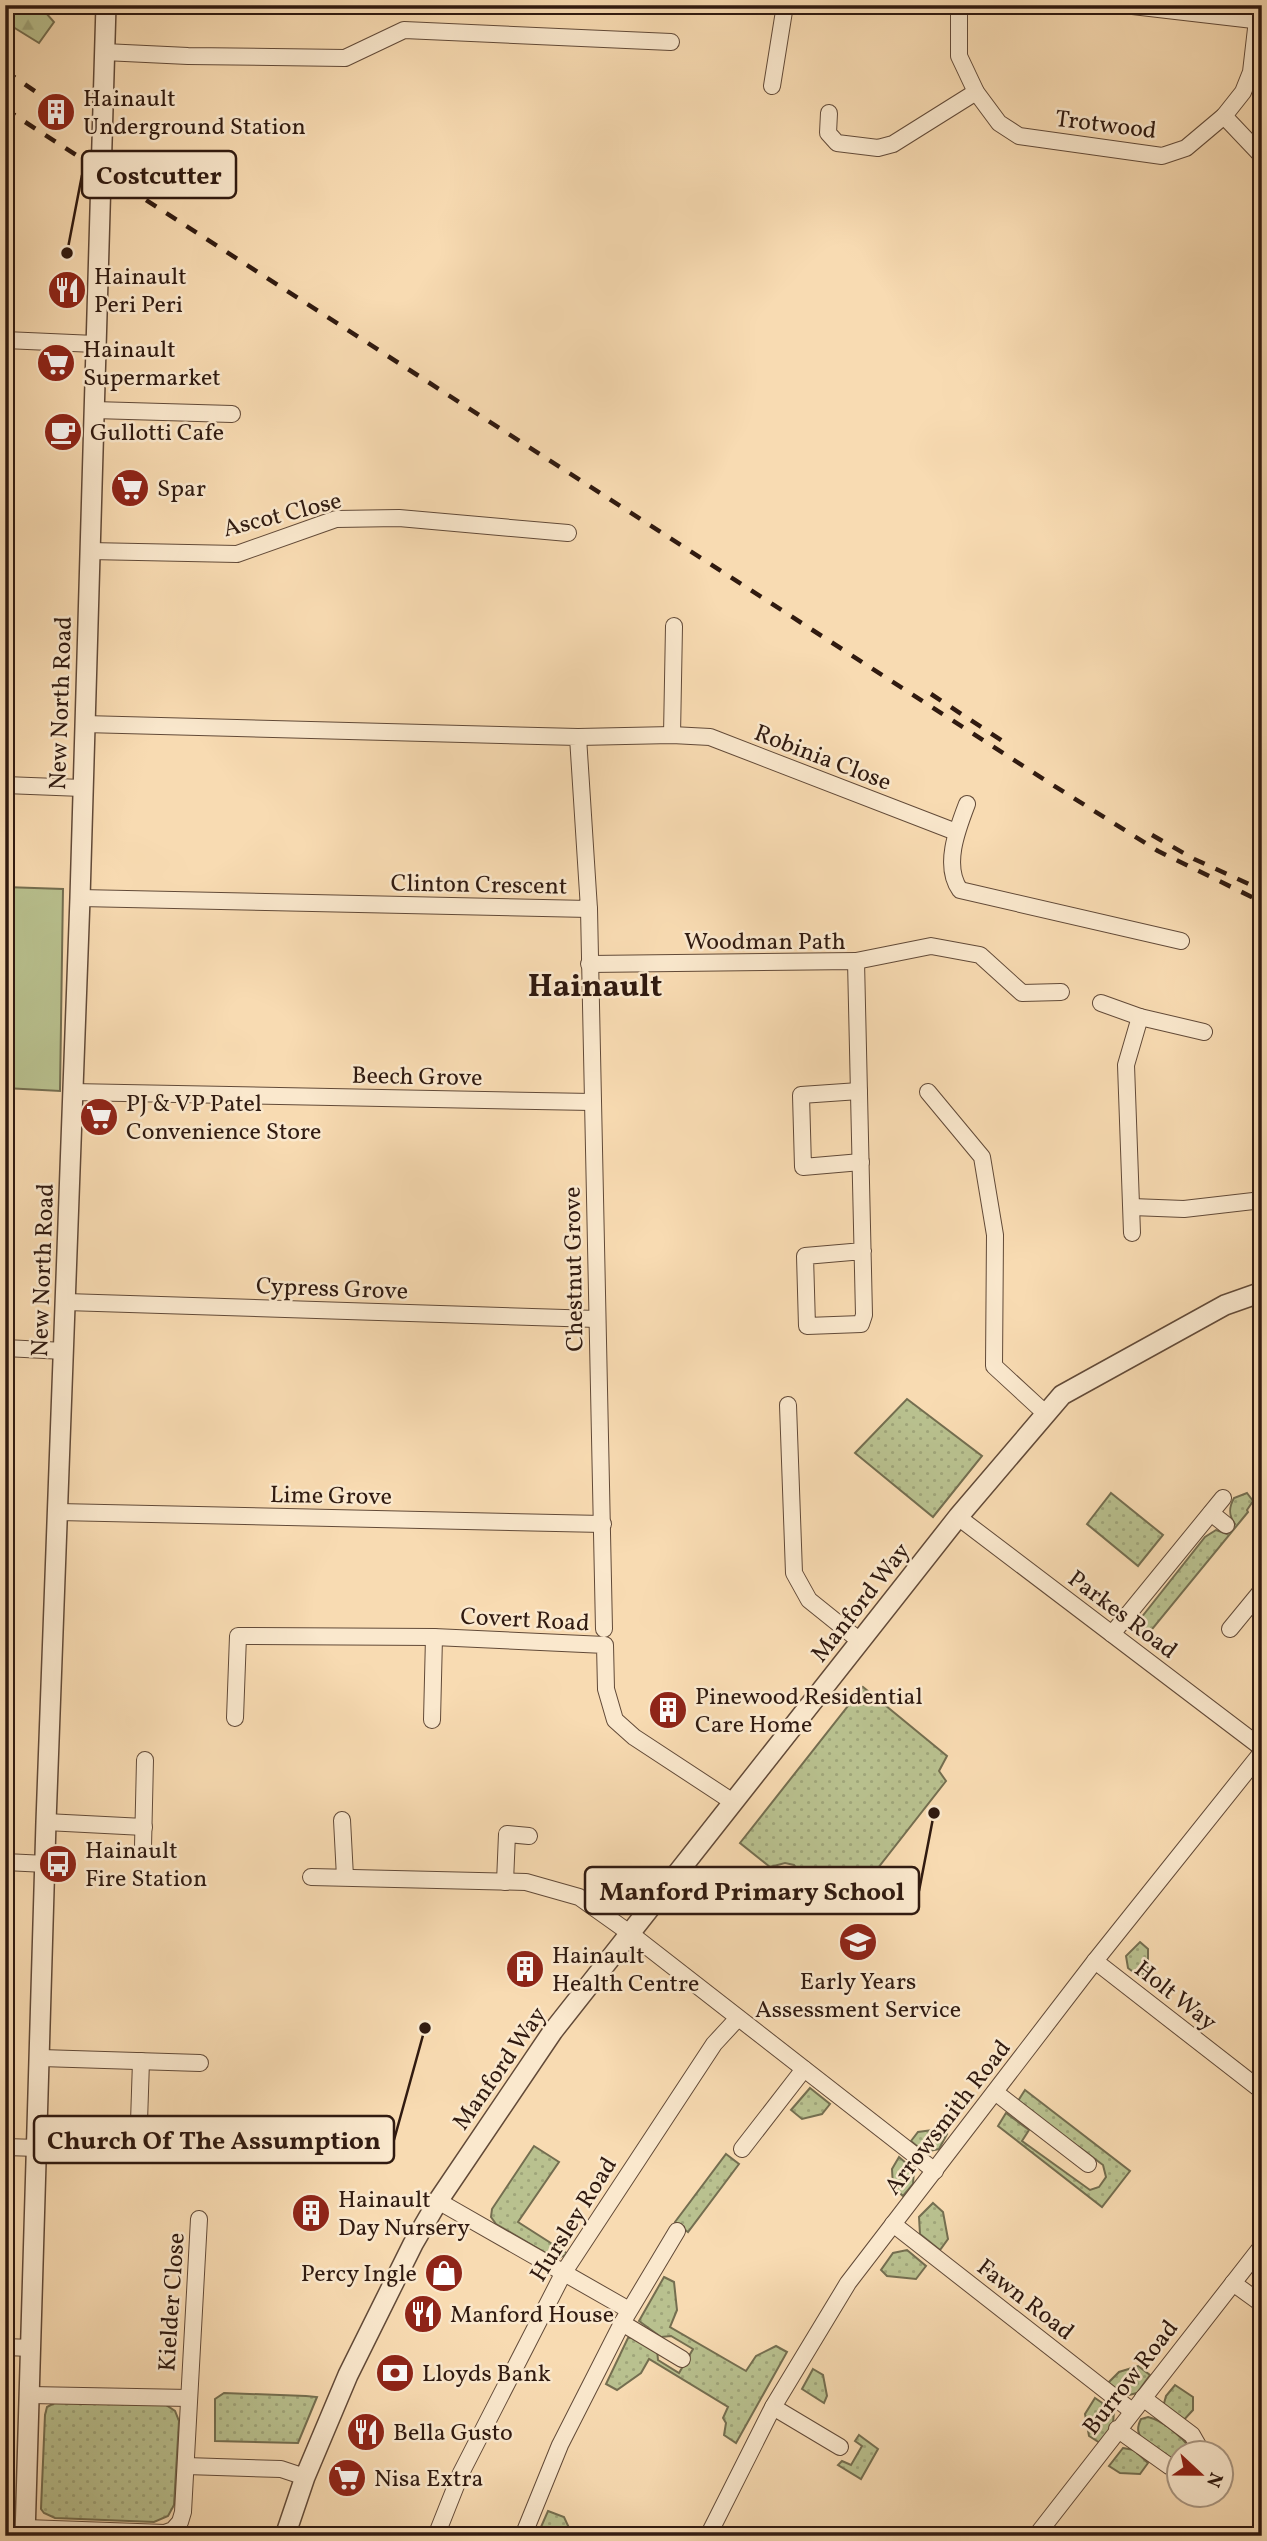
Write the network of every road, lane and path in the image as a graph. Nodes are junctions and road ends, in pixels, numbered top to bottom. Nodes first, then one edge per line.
1 (106, 5) edge
2 (785, 5) edge
3 (959, 5) edge
4 (1124, 5) edge
5 (1181, 9) edge
6 (1260, 21) edge
7 (671, 43) dead end
8 (104, 52) junction
9 (772, 86) dead end
10 (976, 92) junction
11 (829, 113) dead end
12 (1224, 116) junction
13 (1262, 156) edge
14 (5, 340) edge
15 (95, 344) junction
16 (94, 410) junction
17 (232, 414) dead end
18 (568, 533) dead end
19 (89, 551) junction
20 (674, 626) dead end
21 (84, 724) junction
22 (672, 735) junction
23 (578, 737) junction
24 (5, 785) edge
25 (82, 788) junction
26 (967, 804) dead end
27 (956, 832) junction
28 (80, 898) junction
29 (589, 909) junction
30 (1181, 941) dead end
31 (856, 961) junction
32 (589, 964) junction
33 (1060, 992) dead end
34 (1101, 1003) dead end
35 (1140, 1017) junction
36 (1204, 1032) dead end
37 (859, 1091) junction
38 (72, 1092) junction
39 (928, 1092) dead end
40 (592, 1102) junction
41 (861, 1162) junction
42 (1262, 1200) edge
43 (1132, 1208) junction
44 (1132, 1233) dead end
45 (863, 1251) junction
46 (1262, 1292) edge
47 (66, 1302) junction
48 (597, 1319) junction
49 (5, 1348) edge
50 (64, 1351) junction
51 (788, 1405) dead end
52 (1045, 1413) junction
53 (1223, 1498) dead end
54 (58, 1512) junction
55 (1211, 1513) junction
56 (958, 1517) junction
57 (603, 1524) junction
58 (1226, 1525) dead end
59 (1259, 1599) edge
60 (604, 1629) dead end
61 (1230, 1629) dead end
62 (1112, 1634) junction
63 (434, 1637) junction
64 (860, 1641) junction
65 (235, 1718) dead end
66 (432, 1720) dead end
67 (1262, 1750) edge
68 (145, 1760) dead end
69 (733, 1802) junction
70 (342, 1820) dead end
71 (47, 1822) junction
72 (144, 1827) junction
73 (529, 1836) dead end
74 (143, 1847) dead end
75 (5, 1862) edge
76 (46, 1864) junction
77 (311, 1877) dead end
78 (345, 1877) junction
79 (505, 1882) junction
80 (631, 1934) junction
81 (1095, 1961) junction
82 (738, 2018) junction
83 (41, 2058) junction
84 (141, 2062) junction
85 (200, 2063) dead end
86 (804, 2069) junction
87 (1262, 2091) edge
88 (995, 2092) junction
89 (139, 2122) dead end
90 (5, 2147) edge
91 (38, 2148) junction
92 (742, 2149) dead end
93 (1088, 2164) dead end
94 (935, 2171) junction
95 (438, 2201) junction
96 (199, 2219) dead end
97 (893, 2224) junction
98 (677, 2231) dead end
99 (1262, 2246) edge
100 (564, 2272) junction
101 (1233, 2283) junction
102 (1262, 2304) edge
103 (625, 2316) junction
104 (5, 2347) edge
105 (31, 2348) junction
106 (682, 2359) dead end
107 (30, 2395) junction
108 (189, 2398) junction
109 (1143, 2398) junction
110 (772, 2407) junction
111 (1132, 2411) junction
112 (1117, 2429) junction
113 (1195, 2440) edge
114 (840, 2447) dead end
115 (1166, 2464) edge
116 (187, 2466) junction
117 (305, 2477) junction
118 (25, 2532) edge
119 (285, 2536) edge
120 (436, 2536) edge
121 (523, 2536) edge
122 (708, 2536) edge
123 (1036, 2536) edge

1 - 8 street, New North Road
2 - 9 street
3 - 10 street, Trotwood
4 - 5 street
5 - 6 street
6 - 12 street, Trotwood
7 - 8 street
8 - 15 street, New North Road
10 - 11 street
10 - 12 street, Trotwood
12 - 13 street
14 - 15 street
15 - 16 street, New North Road
16 - 17 street
16 - 19 street, New North Road
18 - 19 street, Ascot Close
19 - 21 street, New North Road
20 - 22 street
21 - 23 street
21 - 25 street, New North Road
22 - 23 street, Robinia Close
22 - 27 street, Robinia Close
23 - 29 street, Clinton Crescent
24 - 25 street
25 - 28 street, New North Road
26 - 27 street
27 - 30 street
28 - 29 street, Clinton Crescent
28 - 38 street, New North Road
29 - 32 street, Chestnut Grove
31 - 32 street, Woodman Path
31 - 33 street
31 - 37 street, Woodman Path
32 - 40 street, Chestnut Grove
34 - 35 street
35 - 36 street
35 - 43 street
37 - 41 street, Woodman Path
37 - 41 street
38 - 40 street, Beech Grove
38 - 47 street, New North Road
39 - 52 street
40 - 48 street, Chestnut Grove
41 - 45 street, Woodman Path
42 - 43 street
43 - 44 street
45 - 45 street, Woodman Path
46 - 52 street, Manford Way
47 - 48 street, Cypress Grove
47 - 50 street, New North Road
48 - 57 street, Chestnut Grove
49 - 50 street
50 - 54 street, New North Road
51 - 64 street
52 - 56 street, Manford Way
53 - 55 street
54 - 57 street, Lime Grove
54 - 71 street, New North Road
55 - 58 street
55 - 62 street
56 - 62 street, Parkes Road
56 - 64 street, Manford Way
57 - 60 street, Chestnut Grove
59 - 61 street
62 - 67 street, Parkes Road
63 - 65 street, Covert Road
63 - 66 street, Covert Road
63 - 69 street, Covert Road
64 - 69 street, Manford Way
67 - 81 street, Arrowsmith Road
68 - 72 street
69 - 80 street, Manford Way
70 - 78 street
71 - 72 street
71 - 76 street, New North Road
72 - 74 street
73 - 79 street
75 - 76 street
76 - 83 street, New North Road
77 - 78 street
78 - 79 street
79 - 80 street
80 - 82 street
80 - 95 street, Manford Way
81 - 87 street, Holt Way
81 - 88 street, Arrowsmith Road
82 - 86 street
82 - 100 street, Hursley Road
83 - 84 street
83 - 91 street, New North Road
84 - 85 street
84 - 89 street
86 - 92 street
86 - 94 street
88 - 93 street
88 - 94 street, Arrowsmith Road
90 - 91 street
91 - 105 street, New North Road
94 - 97 street, Arrowsmith Road
95 - 100 street
95 - 117 street, Manford Way
96 - 108 street, Kielder Close
97 - 110 street, Arrowsmith Road
97 - 111 street, Fawn Road
98 - 103 street
99 - 101 street, Burrow Road
100 - 103 street
100 - 120 street, Hursley Road
101 - 102 street
101 - 109 street, Burrow Road
103 - 106 street
103 - 121 street
104 - 105 street
105 - 107 street, New North Road
107 - 108 street, Kielder Close
107 - 118 street, New North Road
108 - 116 street
109 - 111 street, Burrow Road
109 - 113 street
110 - 114 street
110 - 122 street, Arrowsmith Road
111 - 112 street, Burrow Road
112 - 115 street
112 - 123 street, Burrow Road
116 - 117 street
116 - 118 street
117 - 119 street, Manford Way

